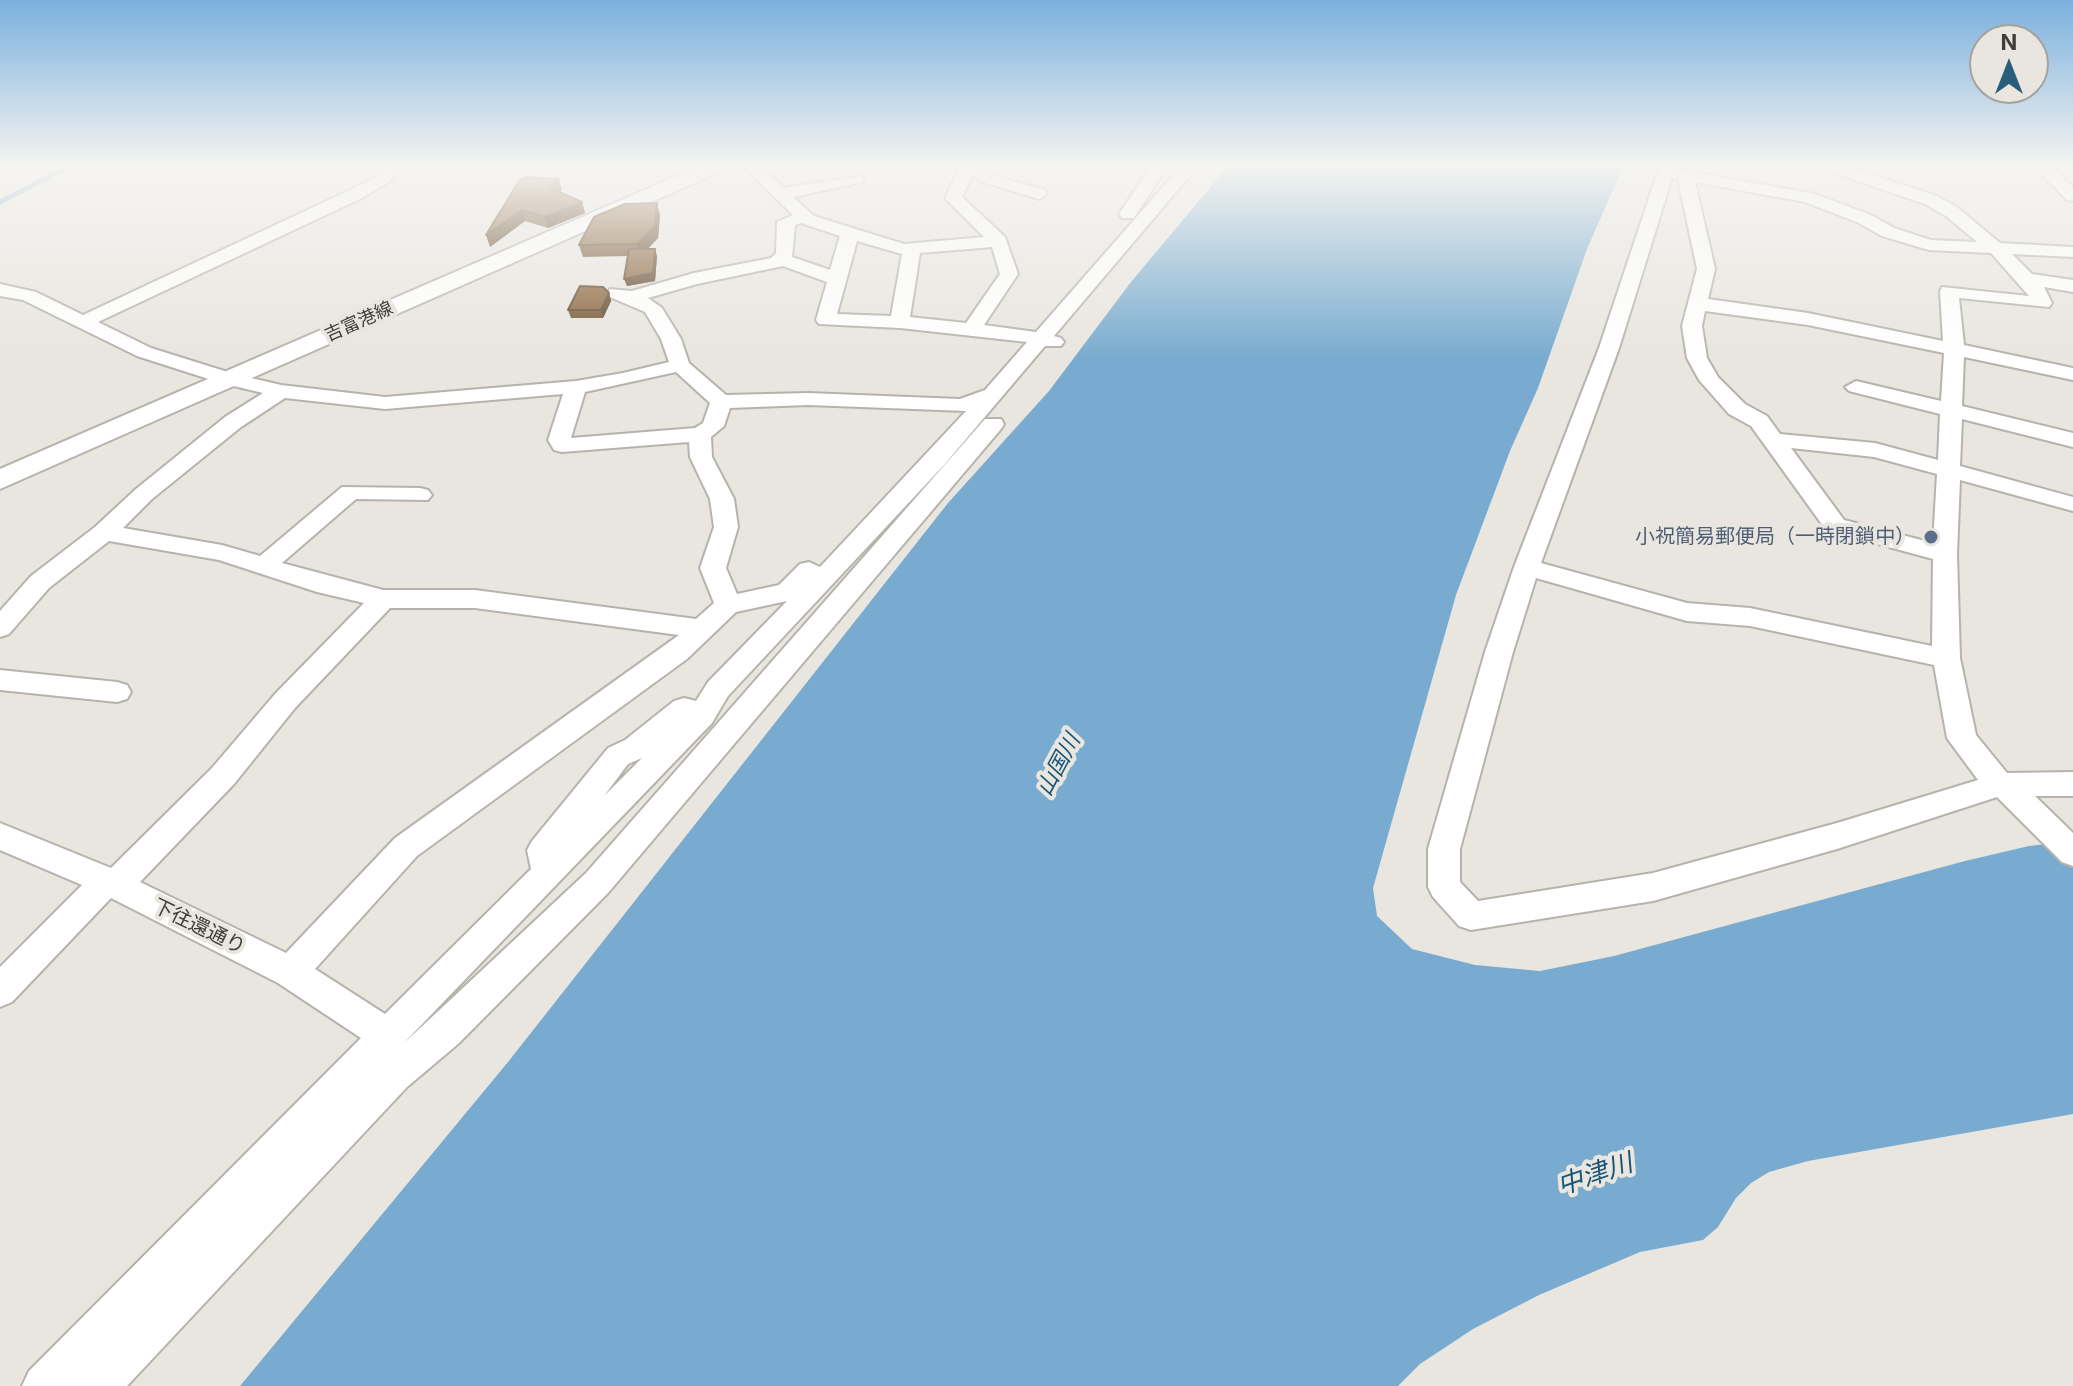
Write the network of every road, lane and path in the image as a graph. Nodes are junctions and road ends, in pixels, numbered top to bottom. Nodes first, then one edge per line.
1 (279, 230) edge
2 (571, 230) edge
3 (786, 230) edge
4 (840, 230) edge
5 (987, 230) edge
6 (1133, 230) edge
7 (1141, 230) edge
8 (1652, 230) edge
9 (1693, 230) edge
10 (1886, 230) edge
11 (1975, 230) edge
12 (850, 233) junction
13 (999, 241) junction
14 (912, 249) junction
15 (1999, 251) junction
16 (2073, 252) edge
17 (781, 259) junction
18 (1109, 260) junction
19 (1948, 269) junction
20 (837, 279) junction
21 (2025, 279) junction
22 (2073, 286) edge
23 (0, 290) edge
24 (1699, 304) junction
25 (1085, 315) junction
26 (85, 321) junction
27 (900, 322) junction
28 (971, 330) junction
29 (1041, 339) junction
30 (1954, 349) junction
31 (680, 365) junction
32 (2073, 374) edge
33 (228, 379) junction
34 (576, 387) junction
35 (1856, 387) dead end
36 (281, 391) junction
37 (1005, 395) junction
38 (721, 402) junction
39 (962, 406) junction
40 (1950, 410) junction
41 (700, 434) junction
42 (1772, 440) junction
43 (2073, 440) edge
44 (936, 460) junction
45 (1947, 469) junction
46 (0, 480) edge
47 (420, 495) dead end
48 (2073, 504) edge
49 (104, 532) junction
50 (1945, 554) junction
51 (264, 566) junction
52 (1527, 567) junction
53 (795, 596) junction
54 (383, 599) junction
55 (728, 605) junction
56 (0, 628) edge
57 (702, 629) junction
58 (1946, 658) junction
59 (0, 680) edge
60 (718, 689) junction
61 (117, 692) dead end
62 (746, 712) junction
63 (2073, 784) edge
64 (2002, 785) junction
65 (0, 836) edge
66 (2073, 853) edge
67 (112, 883) junction
68 (290, 972) junction
69 (0, 991) edge
70 (383, 1057) junction
71 (44, 1386) edge
72 (97, 1386) edge

1 - 26 street
2 - 33 main road, 吉富港線
3 - 17 street
4 - 12 street
5 - 13 street
6 - 18 street
7 - 25 street
8 - 52 street
9 - 24 street
10 - 19 street
11 - 15 street
12 - 14 street
12 - 20 street
13 - 14 street
13 - 28 street
14 - 27 street
15 - 16 street
15 - 19 street
15 - 21 street
17 - 20 street
17 - 31 street
18 - 25 street
18 - 29 street
19 - 21 street
19 - 30 street
20 - 27 street
21 - 22 street
23 - 26 street
24 - 30 street
24 - 42 street
25 - 29 street
26 - 33 street
27 - 28 street
28 - 29 street
29 - 37 street
30 - 32 street
30 - 40 street
31 - 34 street
31 - 38 street
33 - 36 street
33 - 46 main road, 吉富港線
34 - 36 street
34 - 41 street
35 - 40 street
36 - 49 street
37 - 39 street
37 - 44 street
37 - 62 street
38 - 39 street
38 - 41 street
39 - 44 street
40 - 43 street
40 - 45 street
41 - 55 street
42 - 45 street
42 - 50 street
44 - 53 street
45 - 48 street
45 - 50 street
47 - 51 street
49 - 51 street
49 - 56 street
50 - 58 street
51 - 54 street
52 - 58 street
52 - 64 street
53 - 55 street
53 - 60 street
54 - 57 street
54 - 67 street
55 - 57 street
57 - 68 street
58 - 64 street
59 - 61 street
60 - 62 street
60 - 70 street
62 - 70 street
63 - 64 street
64 - 66 street
65 - 67 street, 下往還通り
67 - 68 street, 下往還通り
67 - 69 street
68 - 70 street, 下往還通り
70 - 71 street
70 - 72 street

